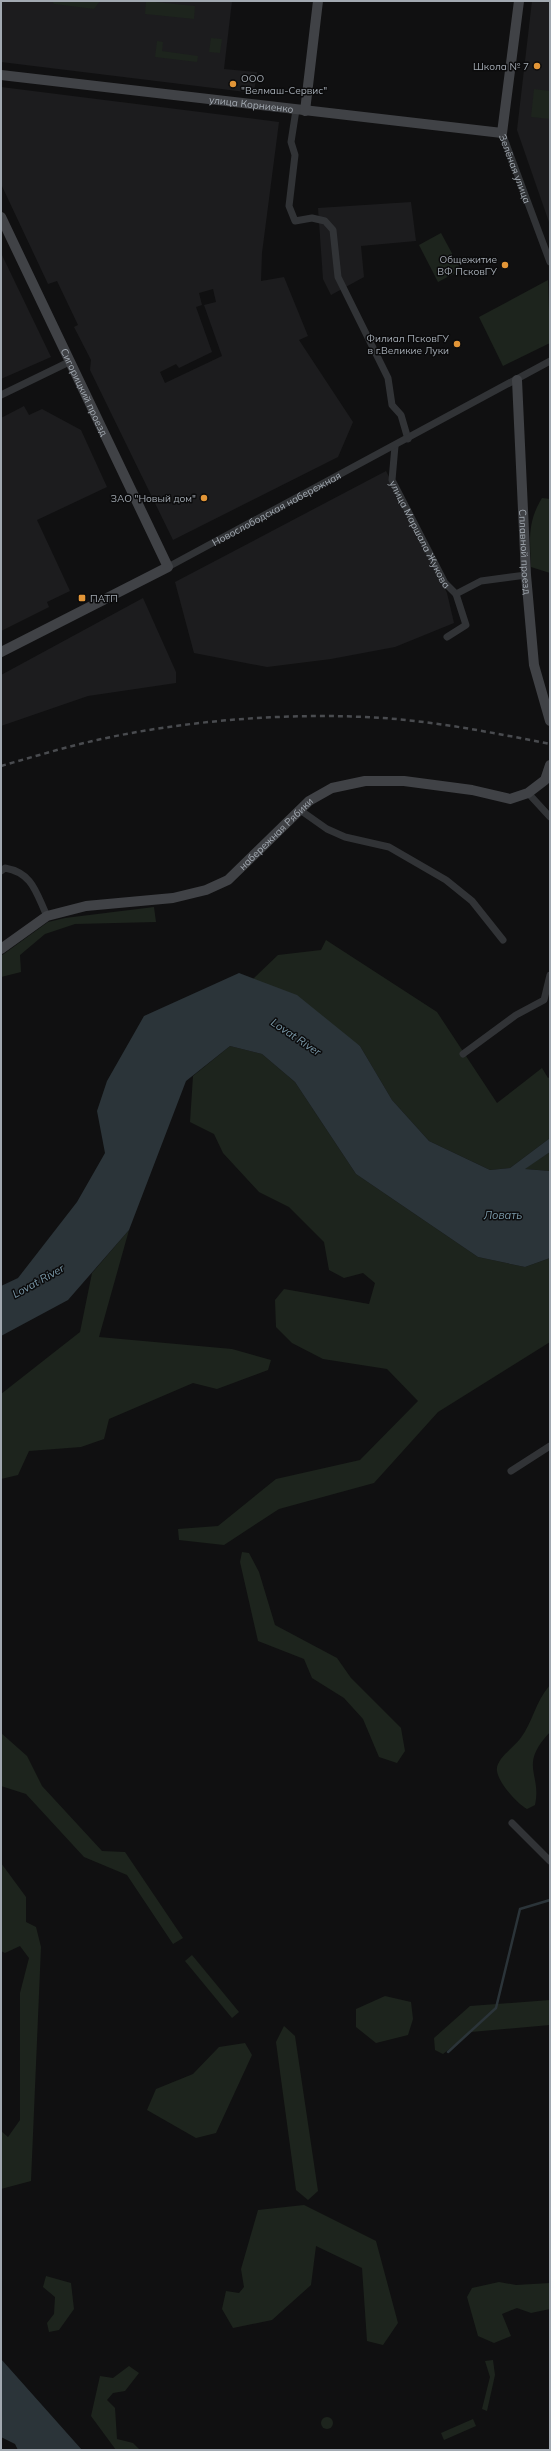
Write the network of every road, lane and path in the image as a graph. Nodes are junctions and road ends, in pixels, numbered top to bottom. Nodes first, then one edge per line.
1 (318, 1) edge
2 (520, 1) edge
3 (1, 75) edge
4 (301, 110) junction
5 (502, 133) junction
6 (1, 217) edge
7 (550, 262) edge
8 (69, 362) junction
9 (550, 362) edge
10 (516, 380) junction
11 (1, 395) edge
12 (408, 439) junction
13 (395, 446) junction
14 (168, 567) junction
15 (526, 575) junction
16 (456, 594) junction
17 (447, 637) dead end
18 (1, 652) edge
19 (550, 721) edge
20 (550, 765) edge
21 (528, 793) junction
22 (300, 810) junction
23 (550, 817) edge
24 (1, 871) edge
25 (47, 916) junction
26 (503, 940) dead end
27 (1, 949) edge
28 (550, 975) edge
29 (463, 1054) dead end
30 (550, 1446) edge
31 (511, 1471) dead end
32 (512, 1823) dead end
33 (550, 1861) edge

1 - 4 street
2 - 5 street, Зелёная улица
3 - 4 street, улица Корниенко
4 - 5 street, улица Корниенко
4 - 12 street
5 - 7 street, Зелёная улица
6 - 8 street, Сигорицкий проезд
8 - 11 street
8 - 14 street, Сигорицкий проезд
9 - 10 street, Новослободская набережная
10 - 12 street, Новослободская набережная
10 - 15 street, Сплавной проезд
12 - 13 street, Новослободская набережная
13 - 14 street, Новослободская набережная
13 - 16 street, улица Маршала Жукова
14 - 18 street, Новослободская набережная
15 - 16 street
15 - 19 street, Сплавной проезд
16 - 17 street
20 - 21 street, набережная Рябики
21 - 22 street, набережная Рябики
21 - 23 street
22 - 25 street, набережная Рябики
22 - 26 street
24 - 25 street
25 - 27 street, набережная Рябики
28 - 29 street
30 - 31 street
32 - 33 street

